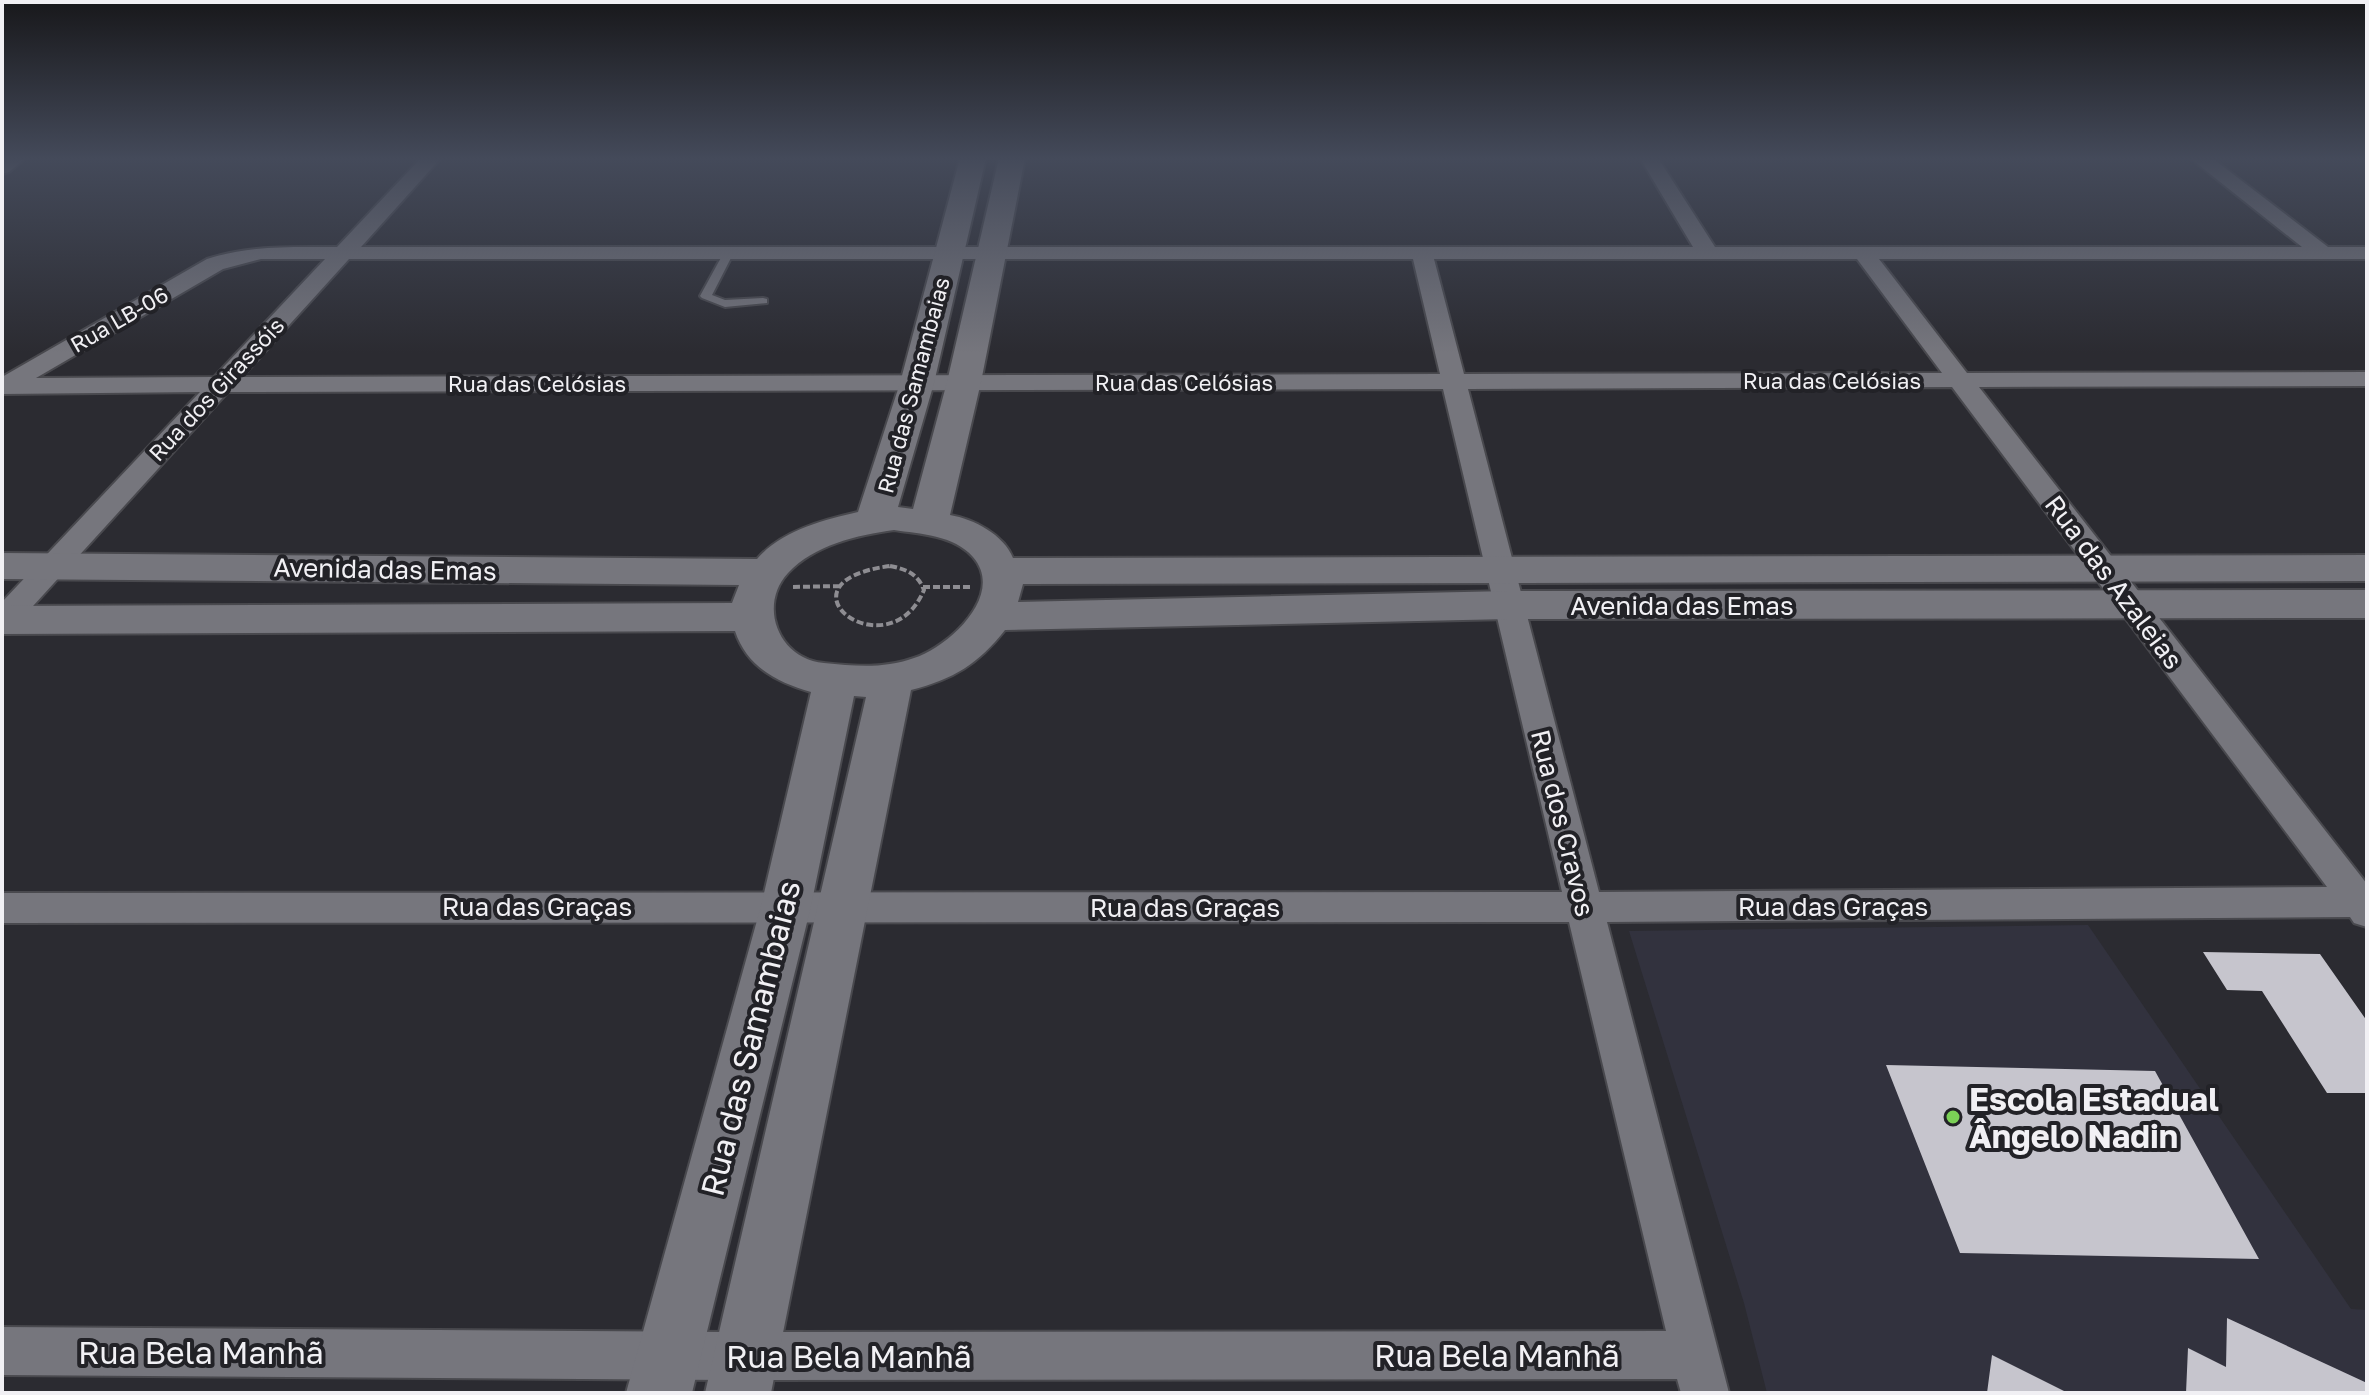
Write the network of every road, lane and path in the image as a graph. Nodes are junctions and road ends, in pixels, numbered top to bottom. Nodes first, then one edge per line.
1 (370, 223) edge
2 (957, 223) edge
3 (998, 223) edge
4 (1689, 223) edge
5 (2284, 223) edge
6 (1862, 252) junction
7 (2322, 252) junction
8 (949, 253) junction
9 (1422, 253) junction
10 (1708, 253) junction
11 (2367, 253) edge
12 (728, 254) junction
13 (991, 254) junction
14 (340, 255) junction
15 (763, 301) dead end
16 (2367, 379) edge
17 (1959, 380) junction
18 (964, 382) junction
19 (1454, 382) junction
20 (222, 383) junction
21 (917, 383) junction
22 (3, 386) edge
23 (875, 519) junction
24 (929, 521) junction
25 (2, 566) edge
26 (53, 566) junction
27 (2103, 568) junction
28 (2367, 568) edge
29 (1001, 571) junction
30 (768, 572) junction
31 (1505, 587) junction
32 (2367, 604) edge
33 (2131, 605) junction
34 (841, 613) joint
35 (997, 616) junction
36 (752, 617) junction
37 (2, 620) edge
38 (891, 681) junction
39 (835, 682) junction
40 (786, 906) junction
41 (2364, 906) edge
42 (844, 907) junction
43 (1584, 907) junction
44 (2, 908) edge
45 (2, 1351) edge
46 (663, 1374) edge
47 (743, 1374) edge
48 (1700, 1374) edge

1 - 14 street, Rua dos Girassóis
2 - 8 street, Rua das Samambaias
3 - 13 street, Rua das Samambaias
4 - 10 street
5 - 7 street
6 - 7 street, Rua LB-06
6 - 10 street, Rua LB-06
6 - 17 street, Rua das Azaleias
7 - 11 street, Rua LB-06
8 - 12 street, Rua LB-06
8 - 13 street, Rua LB-06
8 - 21 street, Rua das Samambaias
9 - 10 street, Rua LB-06
9 - 13 street, Rua LB-06
9 - 19 street, Rua dos Cravos
12 - 14 street, Rua LB-06
12 - 15 lane
13 - 18 street, Rua das Samambaias
14 - 20 street, Rua dos Girassóis
14 - 22 street, Rua LB-06
16 - 17 street, Rua das Celósias
17 - 19 street, Rua das Celósias
17 - 27 street, Rua das Azaleias
18 - 19 street, Rua das Celósias
18 - 21 street, Rua das Celósias
18 - 24 street, Rua das Samambaias
19 - 31 street, Rua dos Cravos
20 - 21 street, Rua das Celósias
20 - 22 street, Rua das Celósias
20 - 26 street, Rua dos Girassóis
21 - 23 street, Rua das Samambaias
23 - 24 street
23 - 30 street
24 - 29 street
25 - 26 street, Avenida das Emas
26 - 30 street, Avenida das Emas
26 - 37 street, Rua dos Girassóis
27 - 28 street, Avenida das Emas
27 - 31 street, Avenida das Emas
27 - 33 street, Rua das Azaleias
29 - 31 street, Avenida das Emas
29 - 35 street
30 - 36 street
31 - 33 street, Avenida das Emas
31 - 35 street, Avenida das Emas
31 - 43 street, Rua dos Cravos
32 - 33 street, Avenida das Emas
33 - 41 street, Rua das Azaleias
34 - 34 path
35 - 38 street
36 - 37 street, Avenida das Emas
36 - 39 street
38 - 39 street
38 - 42 street
39 - 40 street, Rua das Samambaias
40 - 42 street, Rua das Graças
40 - 44 street, Rua das Graças
40 - 46 street, Rua das Samambaias
41 - 43 street, Rua das Graças
42 - 43 street, Rua das Graças
42 - 47 street
43 - 48 street, Rua dos Cravos
45 - 46 street, Rua Bela Manhã
46 - 47 street, Rua Bela Manhã
47 - 48 street, Rua Bela Manhã

